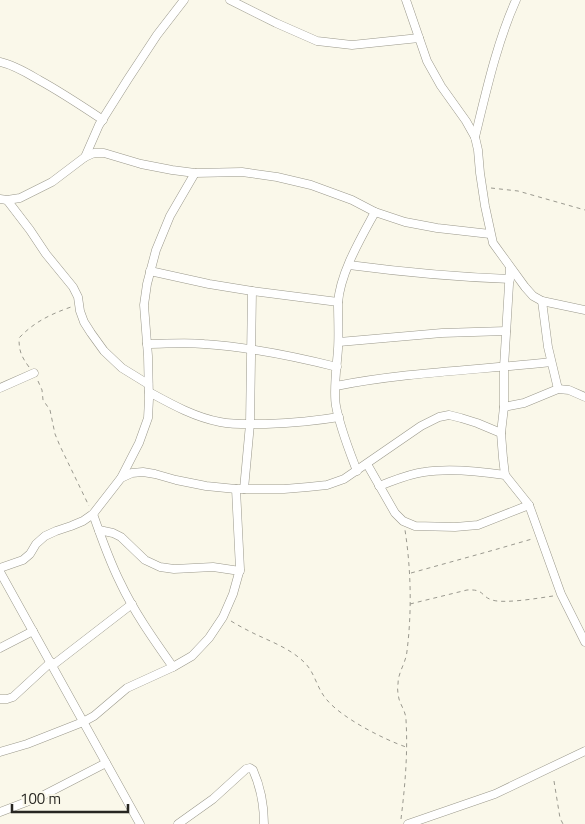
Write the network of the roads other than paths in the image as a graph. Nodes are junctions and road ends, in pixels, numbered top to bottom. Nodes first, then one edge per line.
1 (184, 0) edge
2 (230, 0) edge
3 (406, 0) edge
4 (516, 0) edge
5 (419, 38) junction
6 (0, 62) edge
7 (103, 120) junction
8 (475, 137) junction
9 (85, 157) junction
10 (195, 173) junction
11 (4, 200) edge
12 (375, 212) junction
13 (490, 234) junction
14 (349, 265) junction
15 (510, 268) junction
16 (150, 272) junction
17 (510, 279) junction
18 (252, 291) junction
19 (542, 301) junction
20 (338, 302) junction
21 (585, 310) edge
22 (506, 331) junction
23 (339, 342) junction
24 (147, 344) junction
25 (252, 349) junction
26 (551, 362) junction
27 (337, 367) junction
28 (504, 367) junction
29 (34, 373) road end
30 (336, 386) junction
31 (0, 388) edge
32 (148, 388) junction
33 (558, 389) junction
34 (585, 397) edge
35 (504, 407) junction
36 (339, 417) junction
37 (250, 424) junction
38 (501, 433) junction
39 (367, 464) junction
40 (357, 471) junction
41 (505, 475) junction
42 (121, 478) junction
43 (379, 486) junction
44 (240, 489) junction
45 (529, 505) junction
46 (93, 514) junction
47 (99, 530) junction
48 (0, 568) edge
49 (240, 571) junction
50 (0, 572) edge
51 (132, 604) junction
52 (33, 631) junction
53 (585, 642) edge
54 (0, 648) edge
55 (52, 664) junction
56 (173, 667) junction
57 (0, 699) edge
58 (83, 722) junction
59 (585, 751) edge
60 (0, 752) edge
61 (106, 763) junction
62 (0, 812) edge
63 (140, 824) edge
64 (178, 824) edge
65 (264, 824) edge
66 (408, 824) edge

1 - 7 street
2 - 5 street
3 - 5 street
4 - 8 street
5 - 8 street
6 - 7 street
7 - 9 street
8 - 13 street
9 - 10 street
9 - 11 street
10 - 12 street
10 - 16 street
11 - 32 street
12 - 13 street
12 - 14 street
13 - 15 street
14 - 17 street
14 - 20 street
15 - 17 street
15 - 19 street
16 - 18 street
16 - 24 street
17 - 22 street
18 - 20 street
18 - 25 street
19 - 21 street
19 - 26 street
20 - 23 street
22 - 23 street
22 - 28 street
23 - 27 street
24 - 25 street
24 - 32 street
25 - 27 street
25 - 37 street
26 - 28 street
26 - 33 street
27 - 30 street
28 - 30 street
28 - 35 street
29 - 31 street
30 - 36 street
32 - 37 street
32 - 42 street
33 - 34 street
33 - 35 street
35 - 38 street
36 - 37 street
36 - 40 street
37 - 44 street
38 - 39 street
38 - 41 street
39 - 40 street
39 - 43 street
40 - 44 street
41 - 43 street
41 - 45 street
42 - 44 street
42 - 46 street
43 - 45 street
44 - 49 street
45 - 53 street
46 - 47 street
46 - 48 street
47 - 49 street
47 - 51 street
49 - 56 street
50 - 52 street
51 - 55 street
51 - 56 street
52 - 54 street
52 - 55 street
55 - 57 street
55 - 58 street
56 - 58 street
58 - 60 street
58 - 61 street
59 - 66 street
61 - 62 street
61 - 63 street
64 - 65 street

